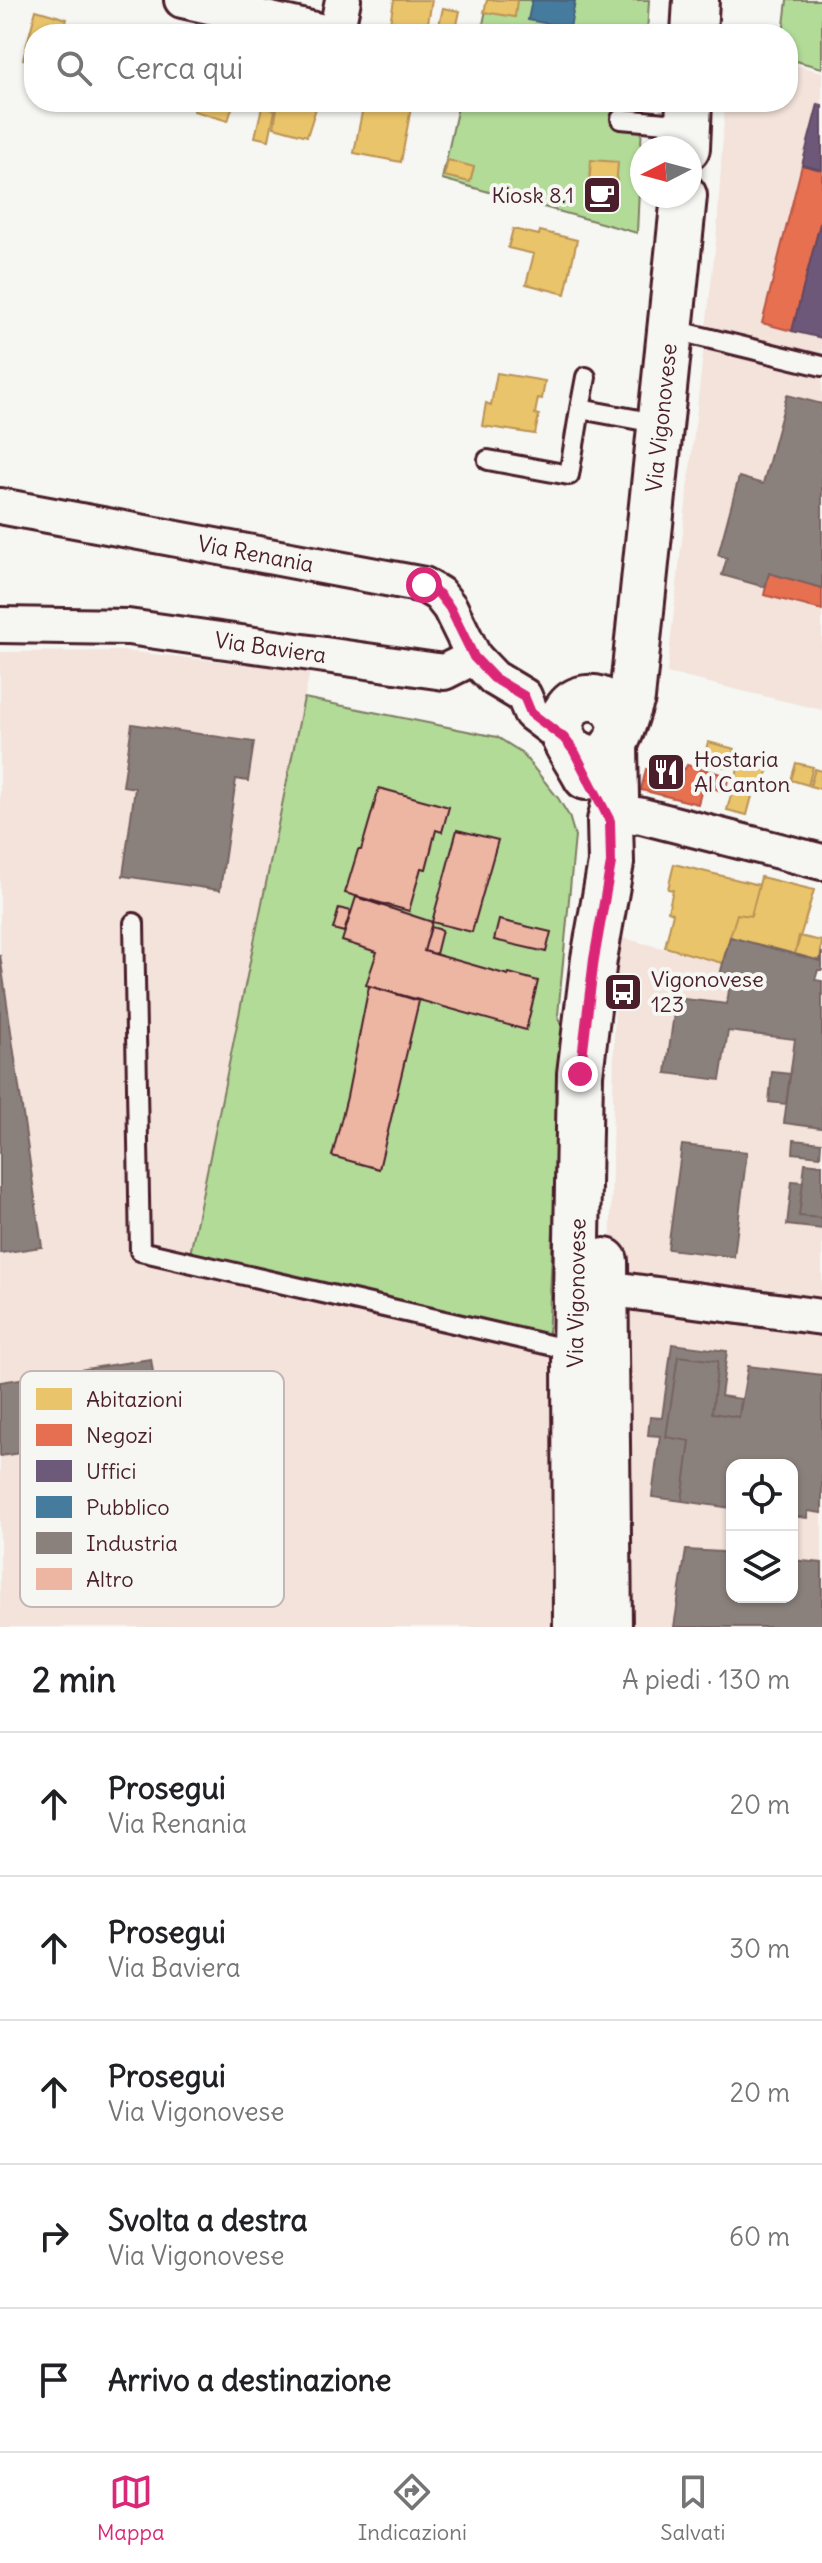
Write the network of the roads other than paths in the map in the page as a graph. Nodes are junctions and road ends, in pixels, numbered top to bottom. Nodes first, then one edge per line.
1 (182, 0) edge
2 (343, 0) edge
3 (696, 0) edge
4 (289, 24) edge
5 (337, 24) edge
6 (695, 24) edge
7 (621, 119) dead end
8 (688, 125) edge
9 (683, 208) edge
10 (670, 329) junction
11 (822, 366) edge
12 (586, 377) dead end
13 (580, 409) junction
14 (661, 424) junction
15 (488, 460) dead end
16 (0, 506) edge
17 (0, 625) edge
18 (474, 657) junction
19 (589, 727) junction
20 (610, 821) junction
21 (822, 862) edge
22 (134, 923) dead end
23 (594, 959) junction
24 (605, 1288) junction
25 (822, 1317) edge
26 (575, 1343) junction
27 (576, 1627) edge
28 (609, 1627) edge

1 - 4 street
2 - 5 street
3 - 6 main road
7 - 8 lane
9 - 10 main road, Via Vigonovese
10 - 11 lane
10 - 14 main road, Via Vigonovese
12 - 13 lane
13 - 14 lane
13 - 15 lane
14 - 19 main road, Via Vigonovese
16 - 18 street, Via Renania
17 - 18 street, Via Baviera
18 - 19 street
19 - 20 main road, Via Vigonovese
20 - 21 street
20 - 23 main road, Via Vigonovese
22 - 26 lane
23 - 24 main road, Via Vigonovese
23 - 26 main road, Via Vigonovese
24 - 25 street
24 - 26 street
24 - 28 main road, Via Vigonovese
26 - 27 main road, Via Vigonovese

